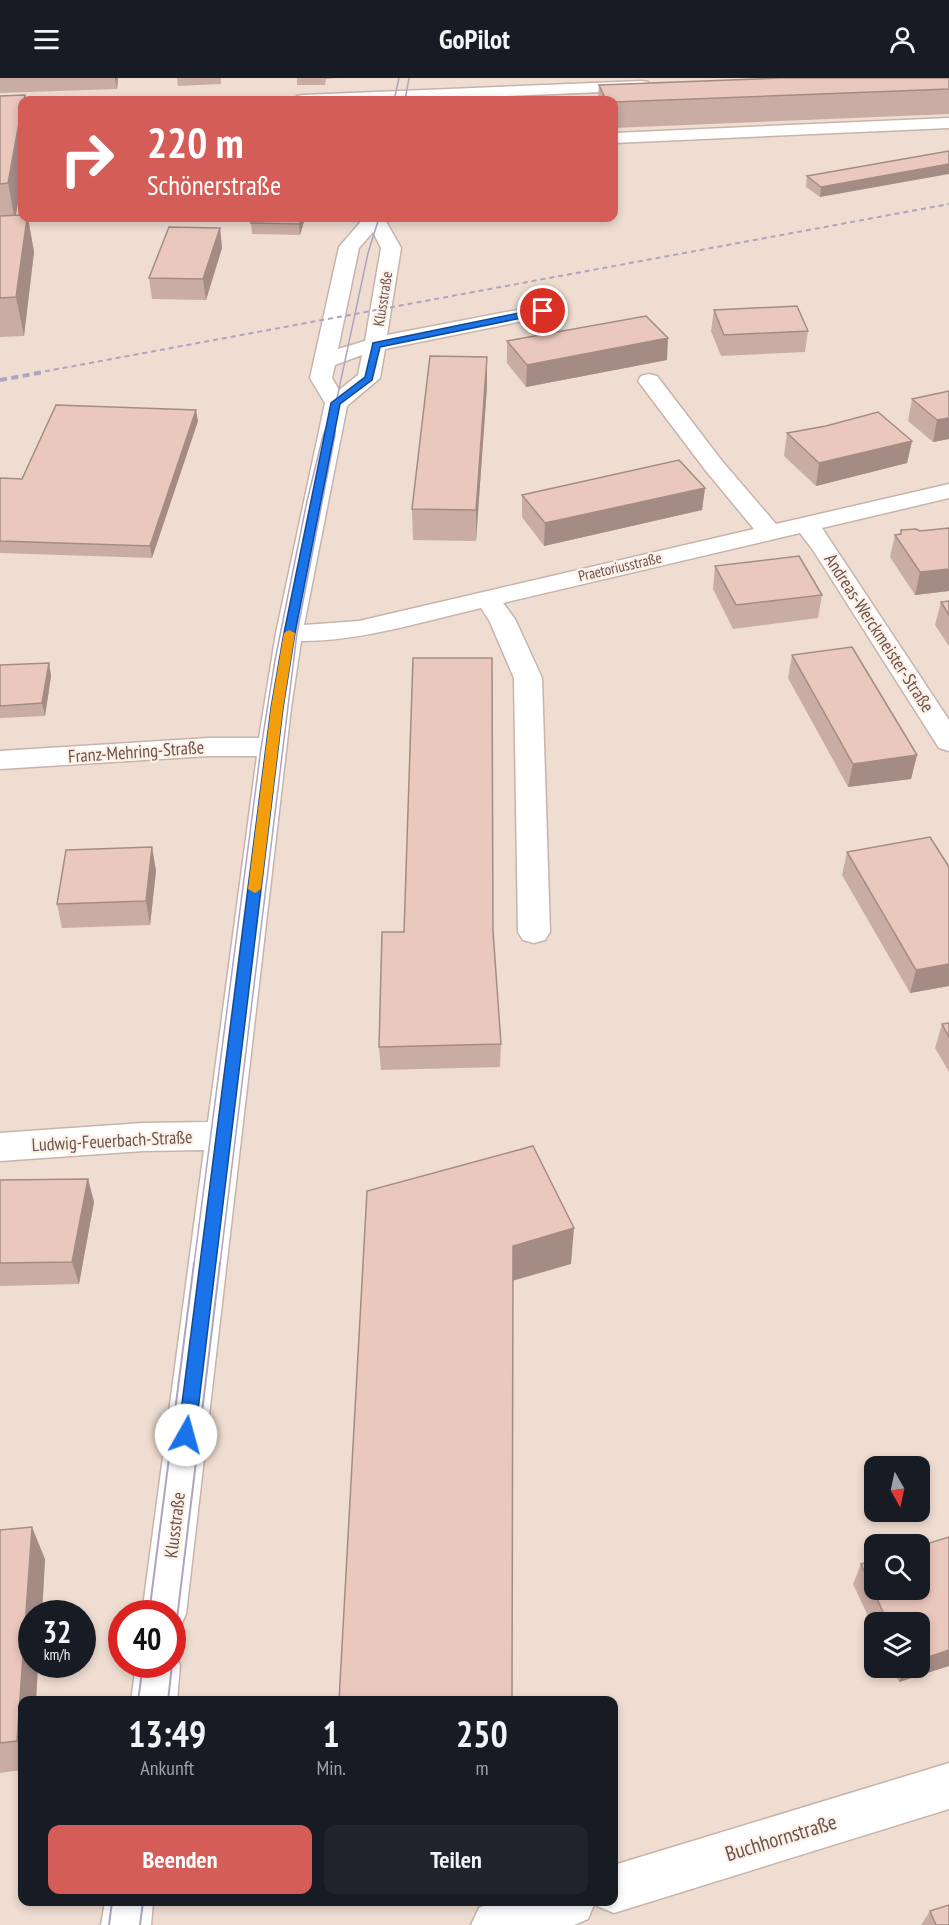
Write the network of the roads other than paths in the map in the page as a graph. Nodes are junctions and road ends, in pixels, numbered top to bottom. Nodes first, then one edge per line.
1 (404, 78) edge
2 (661, 85) edge
3 (559, 95) edge
4 (400, 96) edge
5 (506, 96) edge
6 (949, 123) edge
7 (618, 138) edge
8 (371, 222) edge
9 (376, 222) edge
10 (543, 311) dead end
11 (376, 345) junction
12 (325, 361) junction
13 (649, 381) dead end
14 (336, 403) junction
15 (949, 491) edge
16 (806, 525) junction
17 (770, 532) junction
18 (486, 598) junction
19 (289, 633) junction
20 (949, 742) edge
21 (272, 747) junction
22 (0, 760) edge
23 (534, 932) dead end
24 (224, 1136) junction
25 (0, 1147) edge
26 (166, 1600) edge
27 (156, 1678) edge
28 (154, 1696) edge
29 (949, 1786) edge
30 (618, 1888) edge
31 (128, 1906) edge
32 (558, 1906) edge
33 (126, 1925) edge
34 (496, 1925) edge

1 - 4 street
2 - 3 street
3 - 5 street
6 - 7 street
8 - 12 street, Klusstraße
9 - 11 street, Klusstraße
10 - 11 street
11 - 12 street
11 - 14 street, Klusstraße
12 - 14 street, Klusstraße
13 - 17 street
14 - 19 street, Klusstraße
15 - 16 street, Praetoriusstraße
16 - 17 street, Praetoriusstraße
16 - 20 street, Andreas-Werckmeister-Straße
17 - 18 street, Praetoriusstraße
18 - 19 street, Praetoriusstraße
18 - 23 street
19 - 21 street, Klusstraße
21 - 22 street, Franz-Mehring-Straße
21 - 24 street, Klusstraße
24 - 25 street, Ludwig-Feuerbach-Straße
24 - 26 street, Klusstraße
27 - 28 street
29 - 30 street, Buchhornstraße
31 - 33 street
32 - 34 street

